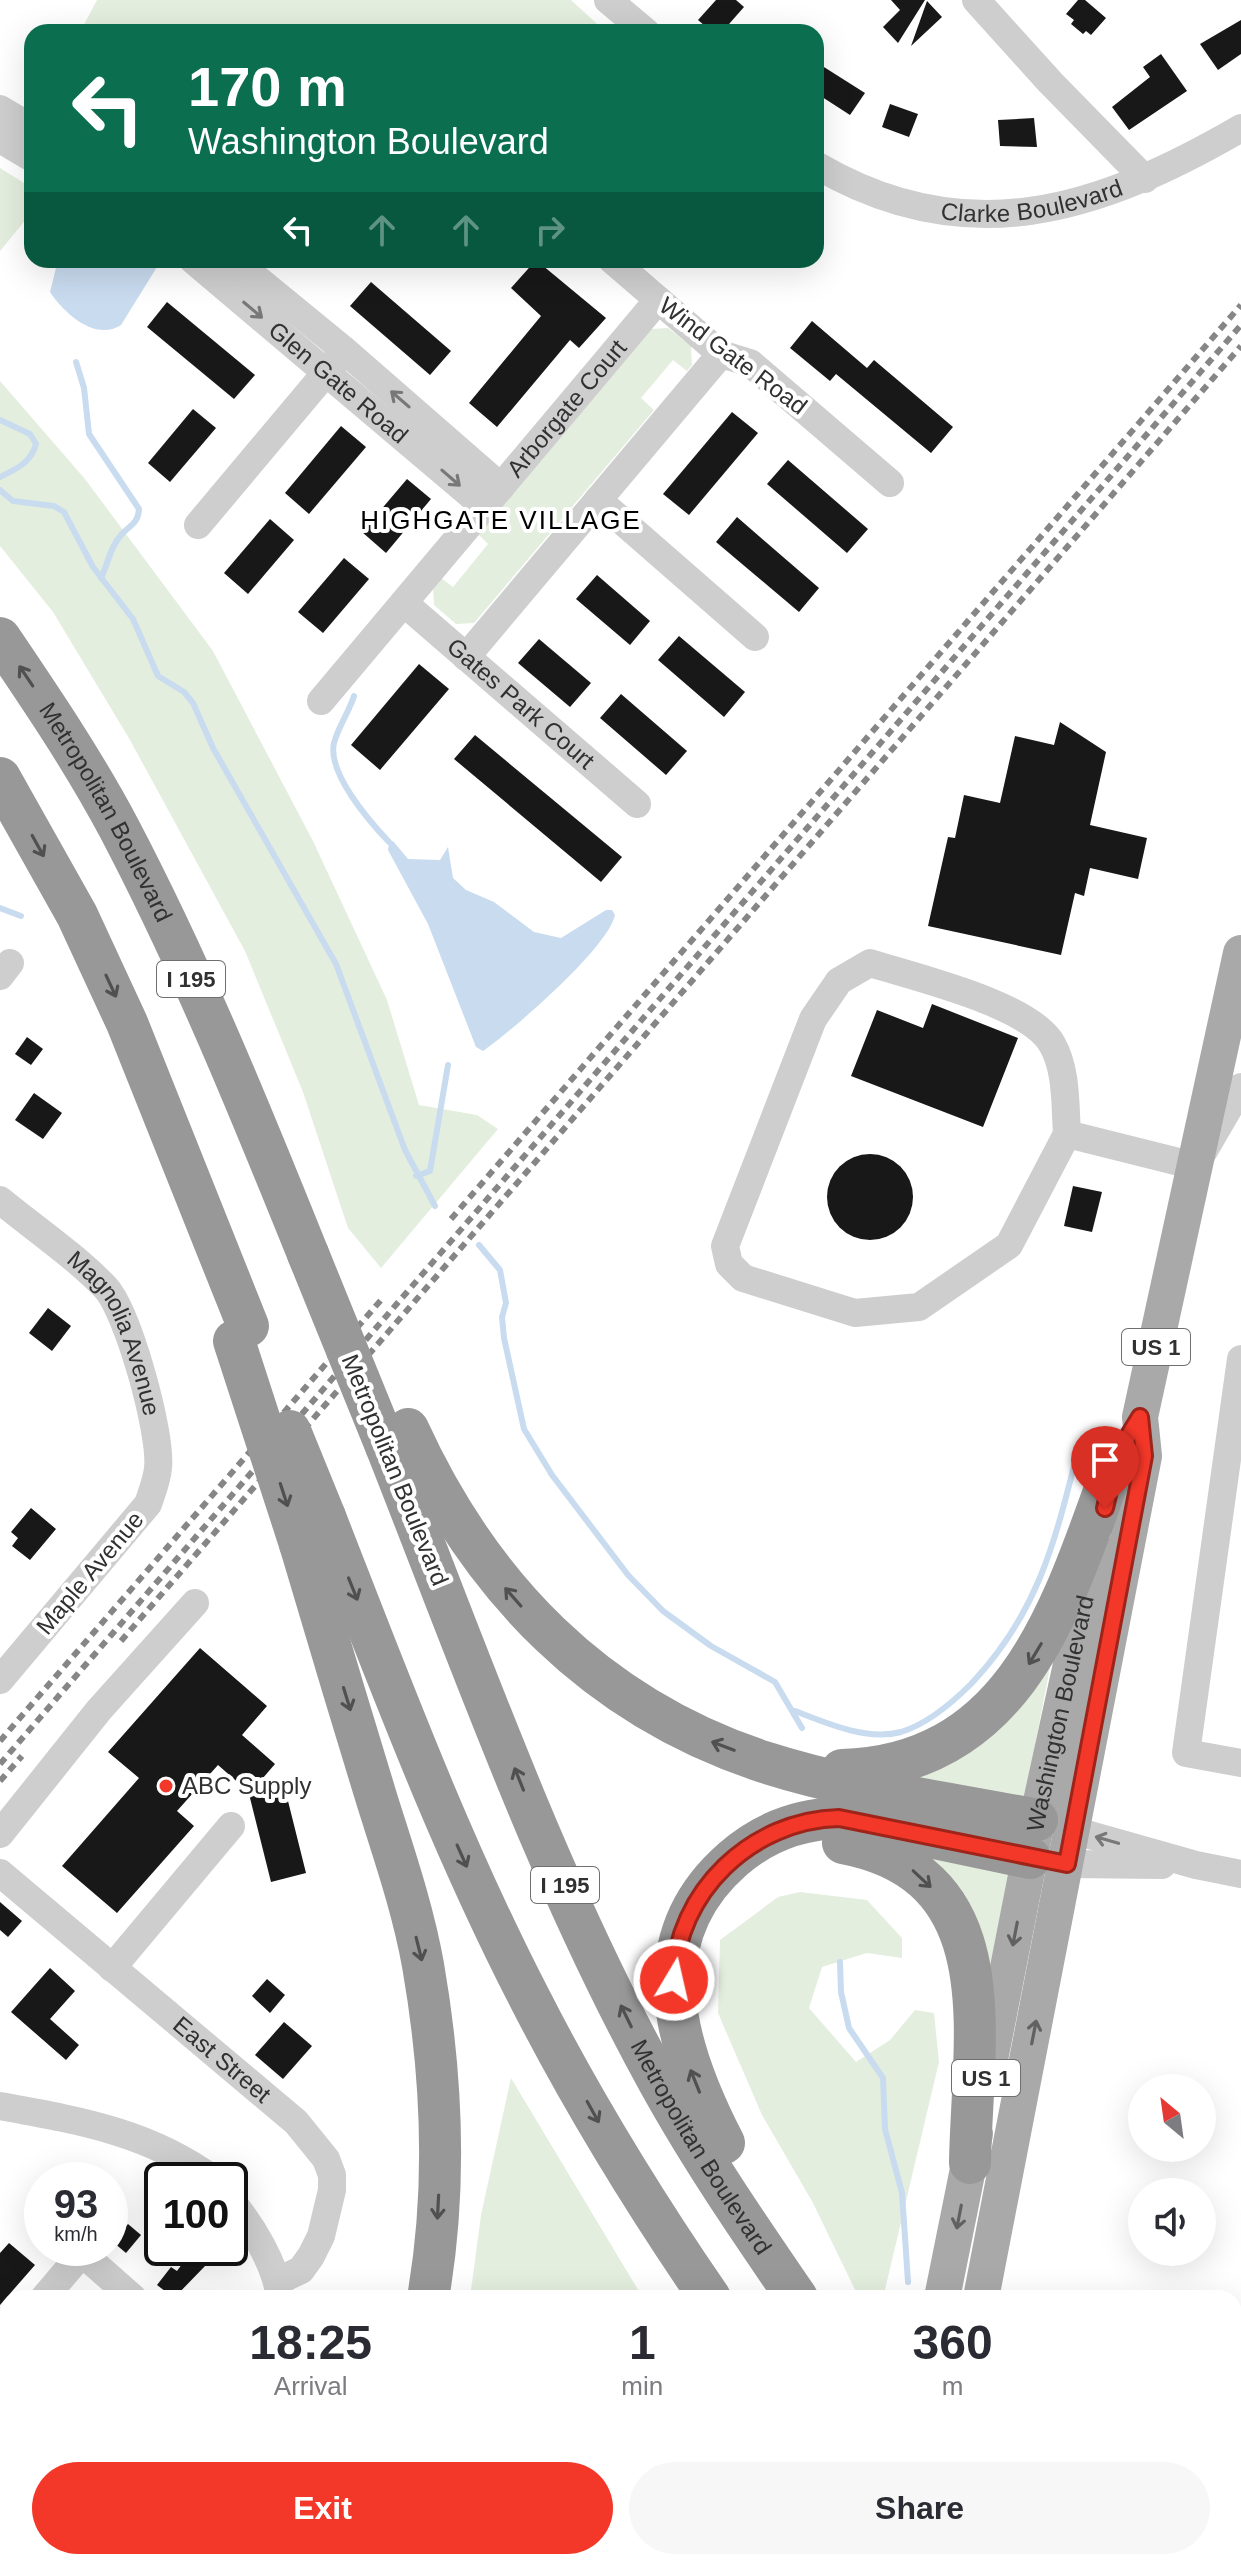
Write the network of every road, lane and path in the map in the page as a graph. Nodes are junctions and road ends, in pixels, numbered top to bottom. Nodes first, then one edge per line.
1 (608, 0) edge
2 (976, 0) edge
3 (636, 24) edge
4 (0, 109) edge
5 (24, 123) edge
6 (1241, 128) edge
7 (0, 139) edge
8 (24, 153) edge
9 (824, 169) edge
10 (1145, 179) junction
11 (204, 268) edge
12 (242, 268) edge
13 (621, 268) edge
14 (658, 300) junction
15 (721, 354) junction
16 (336, 360) junction
17 (890, 483) dead end
18 (493, 497) junction
19 (598, 500) junction
20 (198, 525) dead end
21 (404, 603) junction
22 (755, 637) dead end
23 (0, 638) edge
24 (466, 657) junction
25 (321, 701) dead end
26 (0, 778) edge
27 (637, 804) dead end
28 (1241, 953) edge
29 (1237, 1008) edge
30 (1241, 1087) edge
31 (1067, 1134) junction
32 (1195, 1166) junction
33 (0, 1200) edge
34 (1241, 1359) edge
35 (1140, 1417) junction
36 (396, 1435) junction
37 (1118, 1453) junction
38 (148, 1504) joint
39 (312, 1530) junction
40 (195, 1603) dead end
41 (0, 1680) edge
42 (1241, 1763) edge
43 (797, 1772) junction
44 (231, 1826) dead end
45 (0, 1834) edge
46 (1051, 1843) junction
47 (743, 1851) junction
48 (0, 1873) edge
49 (1241, 1874) edge
50 (112, 1968) junction
51 (0, 2106) edge
52 (186, 2162) edge
53 (970, 2163) junction
54 (248, 2226) edge
55 (51, 2290) edge
56 (124, 2290) edge
57 (279, 2290) edge
58 (429, 2290) edge
59 (705, 2290) edge
60 (792, 2290) edge
61 (806, 2290) edge
62 (944, 2290) edge
63 (982, 2290) edge

1 - 3 street
2 - 10 street
4 - 5 street
6 - 10 street, Clarke Boulevard
7 - 8 street
9 - 10 street, Clarke Boulevard
11 -> 16 street, Glen Gate Road
12 - 16 street, Glen Gate Road
13 - 14 street, Wind Gate Road
14 - 15 street, Wind Gate Road
14 - 18 street, Arborgate Court
15 - 17 street, Wind Gate Road
15 - 19 street
16 - 18 street, Glen Gate Road
16 - 20 street
18 - 21 street, Arborgate Court
19 - 22 street
19 - 24 street
21 - 24 street, Gates Park Court
21 - 25 street, Arborgate Court
36 -> 23 highway, Metropolitan Boulevard / I 195, bridge
24 - 27 street, Gates Park Court
26 -> 39 highway, bridge
28 - 29 main road, Washington Boulevard / US 1
29 - 32 main road, Washington Boulevard / US 1
30 - 32 street
31 - 31 street
31 - 32 street
32 - 35 main road, Washington Boulevard / US 1
33 - 38 street, Magnolia Avenue
34 - 42 street
35 - 37 main road, Washington Boulevard / US 1
35 - 46 main road, Washington Boulevard / US 1
43 -> 36 highway
60 -> 36 highway, Metropolitan Boulevard / I 195
37 -> 43 highway
37 - 46 main road, Washington Boulevard / US 1
38 - 41 street, Maple Avenue
39 -> 58 highway
39 -> 59 highway
40 - 45 street
43 - 46 highway
44 - 50 street
46 - 47 highway
46 - 49 street
46 -> 53 main road, Washington Boulevard / US 1
63 -> 46 main road, Washington Boulevard / US 1
47 -> 53 highway
61 -> 47 highway
48 - 50 street, East Street
50 - 57 street, East Street
51 - 52 street
53 -> 62 main road, Washington Boulevard / US 1
54 - 57 street
55 - 56 street

